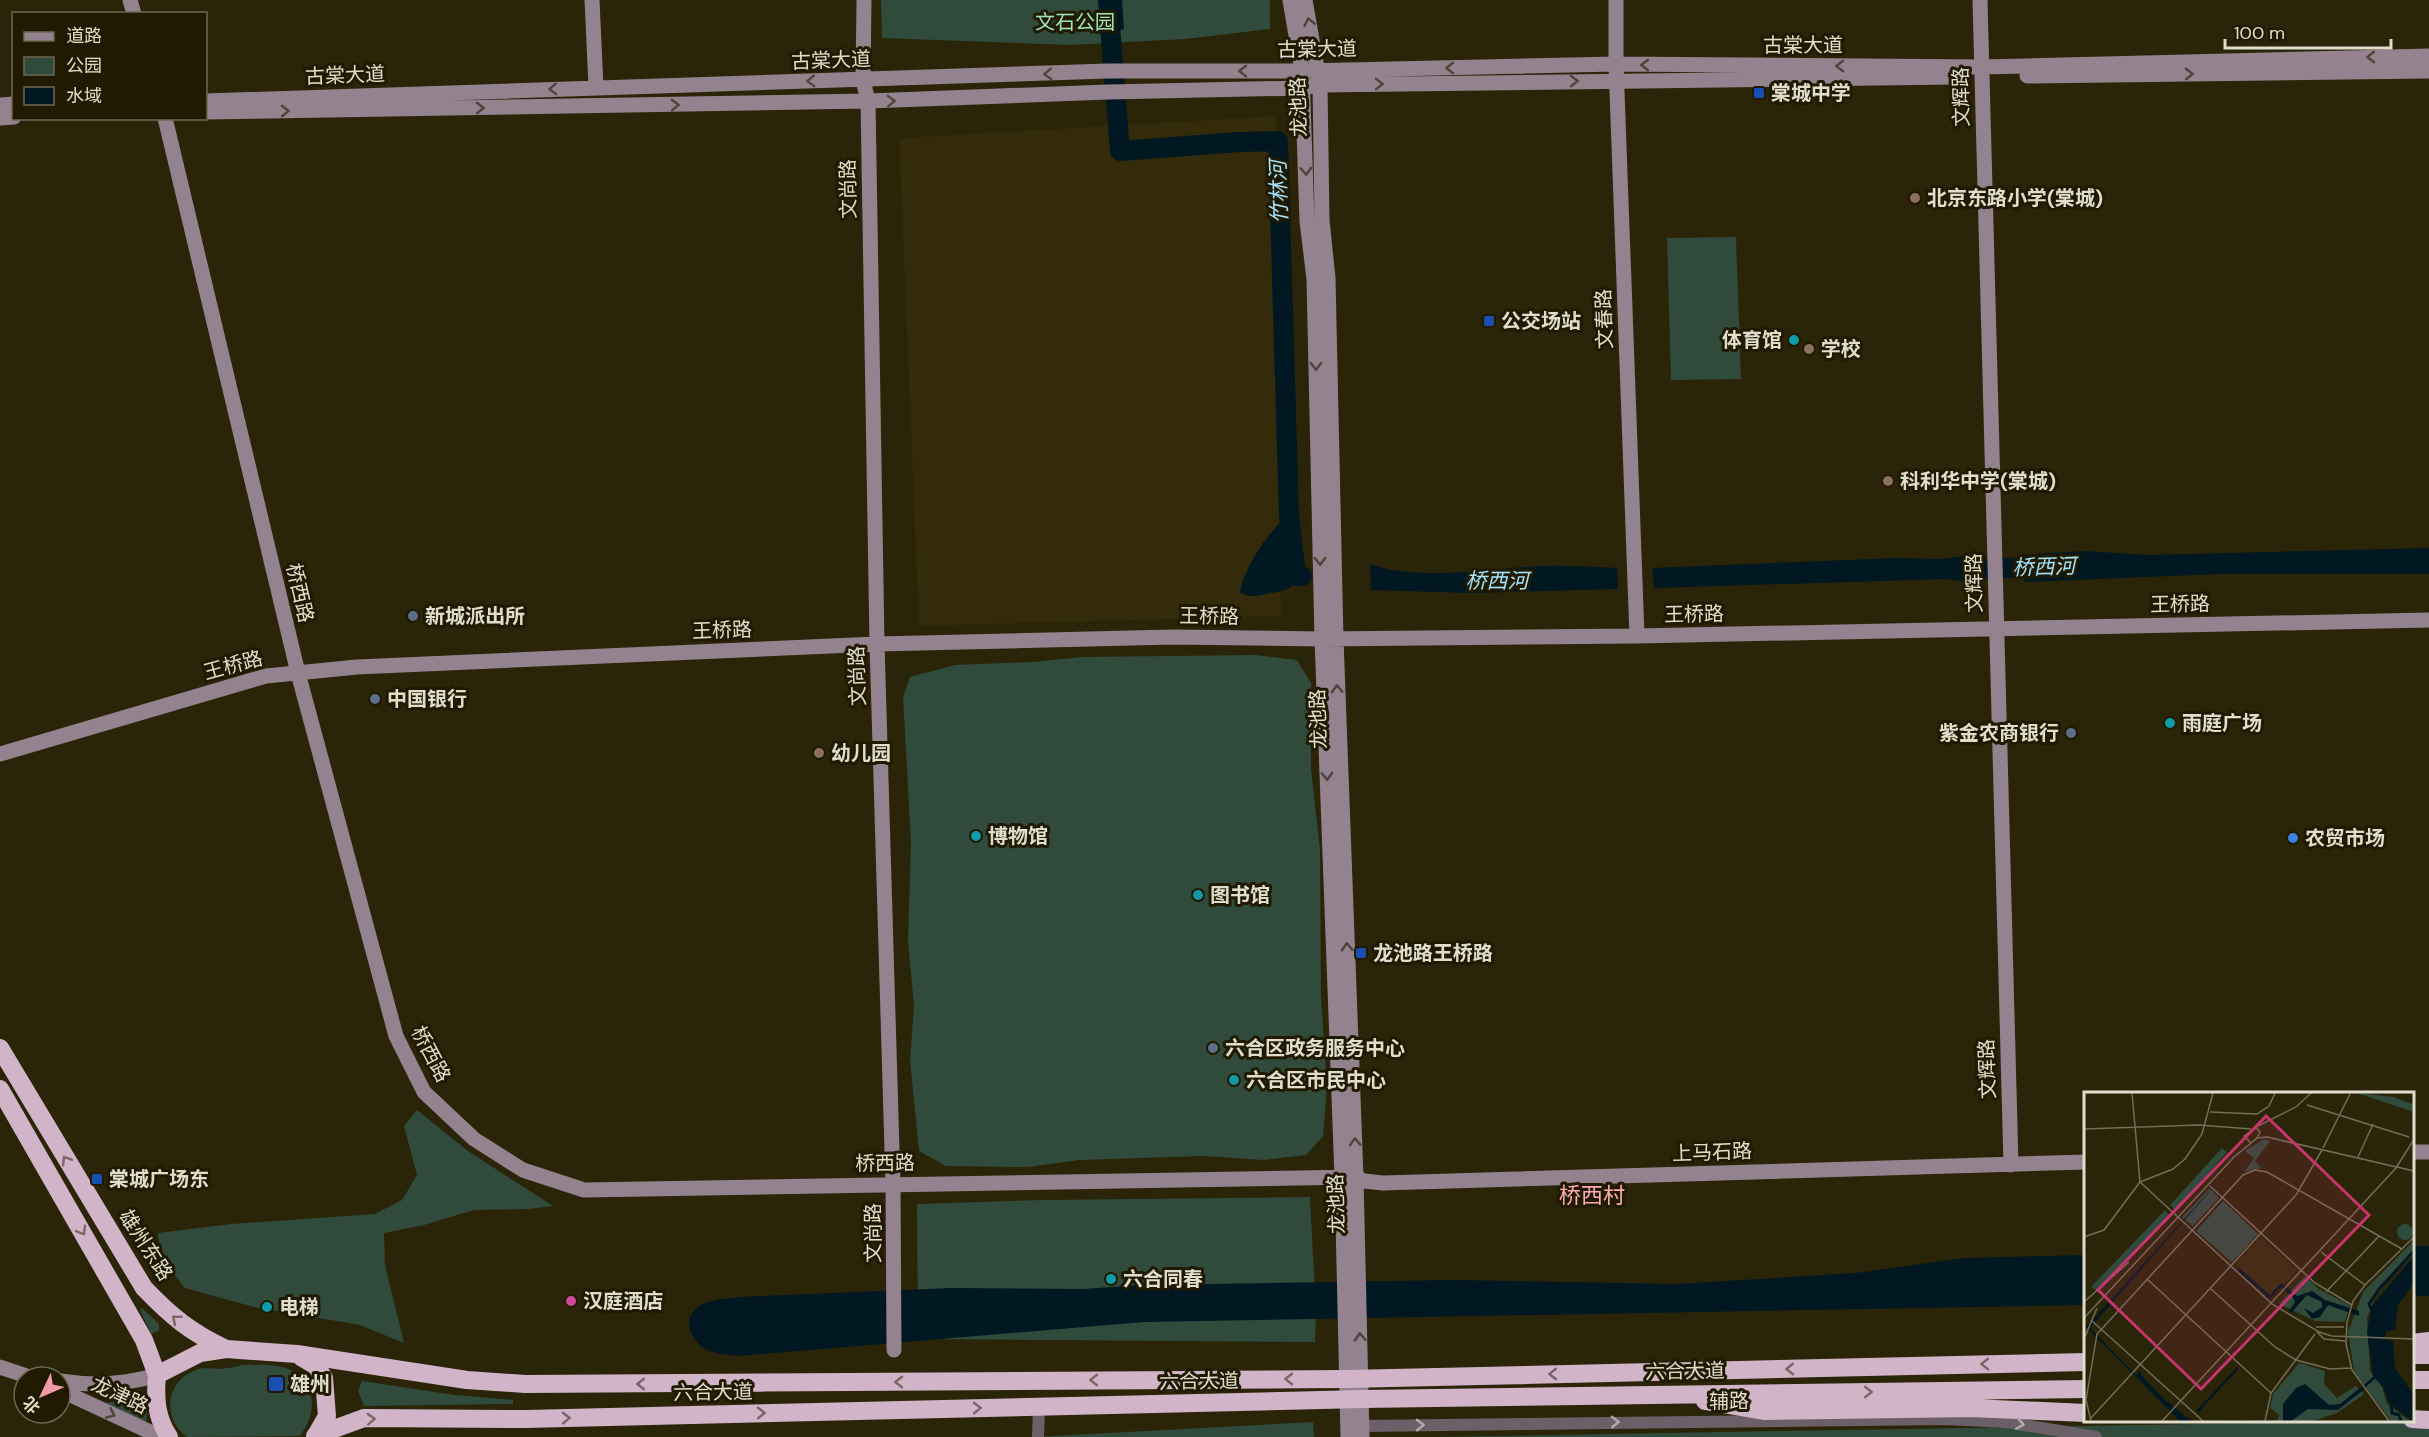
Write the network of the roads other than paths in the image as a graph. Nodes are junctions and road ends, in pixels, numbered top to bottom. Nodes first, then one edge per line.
1 (592, 0) edge
2 (864, 0) edge
3 (1290, 0) edge
4 (1305, 0) edge
5 (1616, 0) edge
6 (1980, 0) edge
7 (2429, 56) edge
8 (1616, 64) junction
9 (1302, 71) junction
10 (2429, 71) edge
11 (1982, 72) junction
12 (1319, 78) junction
13 (863, 80) junction
14 (1617, 80) junction
15 (596, 87) junction
16 (1302, 88) junction
17 (207, 101) edge
18 (868, 102) junction
19 (207, 112) edge
20 (165, 120) edge
21 (2429, 620) edge
22 (1996, 628) junction
23 (1637, 636) junction
24 (1329, 639) junction
25 (877, 644) junction
26 (298, 673) junction
27 (0, 754) edge
28 (0, 1048) edge
29 (0, 1089) edge
30 (2084, 1162) edge
31 (2011, 1164) junction
32 (1349, 1177) junction
33 (893, 1184) junction
34 (2429, 1341) edge
35 (2414, 1343) edge
36 (226, 1349) junction
37 (894, 1350) dead end
38 (297, 1354) junction
39 (2084, 1362) edge
40 (157, 1375) junction
41 (1354, 1378) junction
42 (72, 1383) edge
43 (2084, 1389) edge
44 (1671, 1394) junction
45 (72, 1396) edge
46 (1355, 1400) junction
47 (1039, 1407) junction
48 (1950, 1409) junction
49 (2084, 1413) edge
50 (2414, 1419) edge
51 (2429, 1420) edge
52 (1984, 1421) junction
53 (1362, 1432) edge
54 (315, 1436) edge
55 (162, 1437) edge
56 (169, 1437) edge
57 (1038, 1437) edge
58 (1347, 1437) edge
59 (2096, 1437) edge

1 - 15 street
2 - 13 street, 文尚路
3 - 9 street, 龙池路
12 -> 4 street, 龙池路
5 - 8 street, 文春路
6 - 11 street, 文辉路
7 -> 11 street, 古棠大道
11 -> 8 street, 古棠大道
8 -> 12 street, 古棠大道
8 - 14 street, 文春路
9 - 12 street, 古棠大道
9 -> 13 street, 古棠大道
9 - 16 street, 龙池路
11 -> 10 street, 古棠大道
11 - 14 street, 古棠大道
11 - 22 street, 文辉路
12 -> 14 street, 古棠大道
12 - 16 street, 古棠大道
12 - 24 street, 龙池路
13 -> 15 street, 古棠大道
13 - 18 street, 文尚路
14 - 23 street, 文春路
15 -> 17 street, 古棠大道
18 -> 16 street, 古棠大道
16 -> 24 street, 龙池路
19 -> 18 street, 古棠大道
18 - 25 street, 文尚路
20 - 26 street, 桥西路
21 - 22 street, 王桥路
22 - 23 street, 王桥路
22 - 31 street, 文辉路
23 - 24 street, 王桥路
24 - 25 street, 王桥路
24 - 32 street, 龙池路
25 - 26 street, 王桥路
25 - 33 street, 文尚路
26 - 27 street, 王桥路
26 - 33 street, 桥西路
36 -> 28 highway, 雄州东路
29 -> 40 highway
30 - 31 street, 上马石路
31 - 32 street, 上马石路
32 - 33 street, 桥西路
32 - 41 street, 龙池路
33 - 37 street, 文尚路
34 - 35 highway
36 - 38 highway, 六合大道
36 - 40 highway
41 -> 38 highway, 六合大道
38 - 54 highway
39 -> 41 highway, 六合大道
40 - 42 street, 龙津路
40 - 56 highway
41 - 46 street, 龙池路
44 -> 43 highway, 六合大道
44 - 46 highway, 六合大道
44 - 48 highway
45 -> 55 street, 龙津路
46 - 47 highway, 六合大道
46 - 53 street, 龙池路
46 - 58 street, 龙池路
54 -> 47 highway, 六合大道
47 - 57 street
48 - 49 highway
48 - 52 street
50 - 51 highway
53 -> 52 street, 辅路
52 -> 59 street, 辅路

